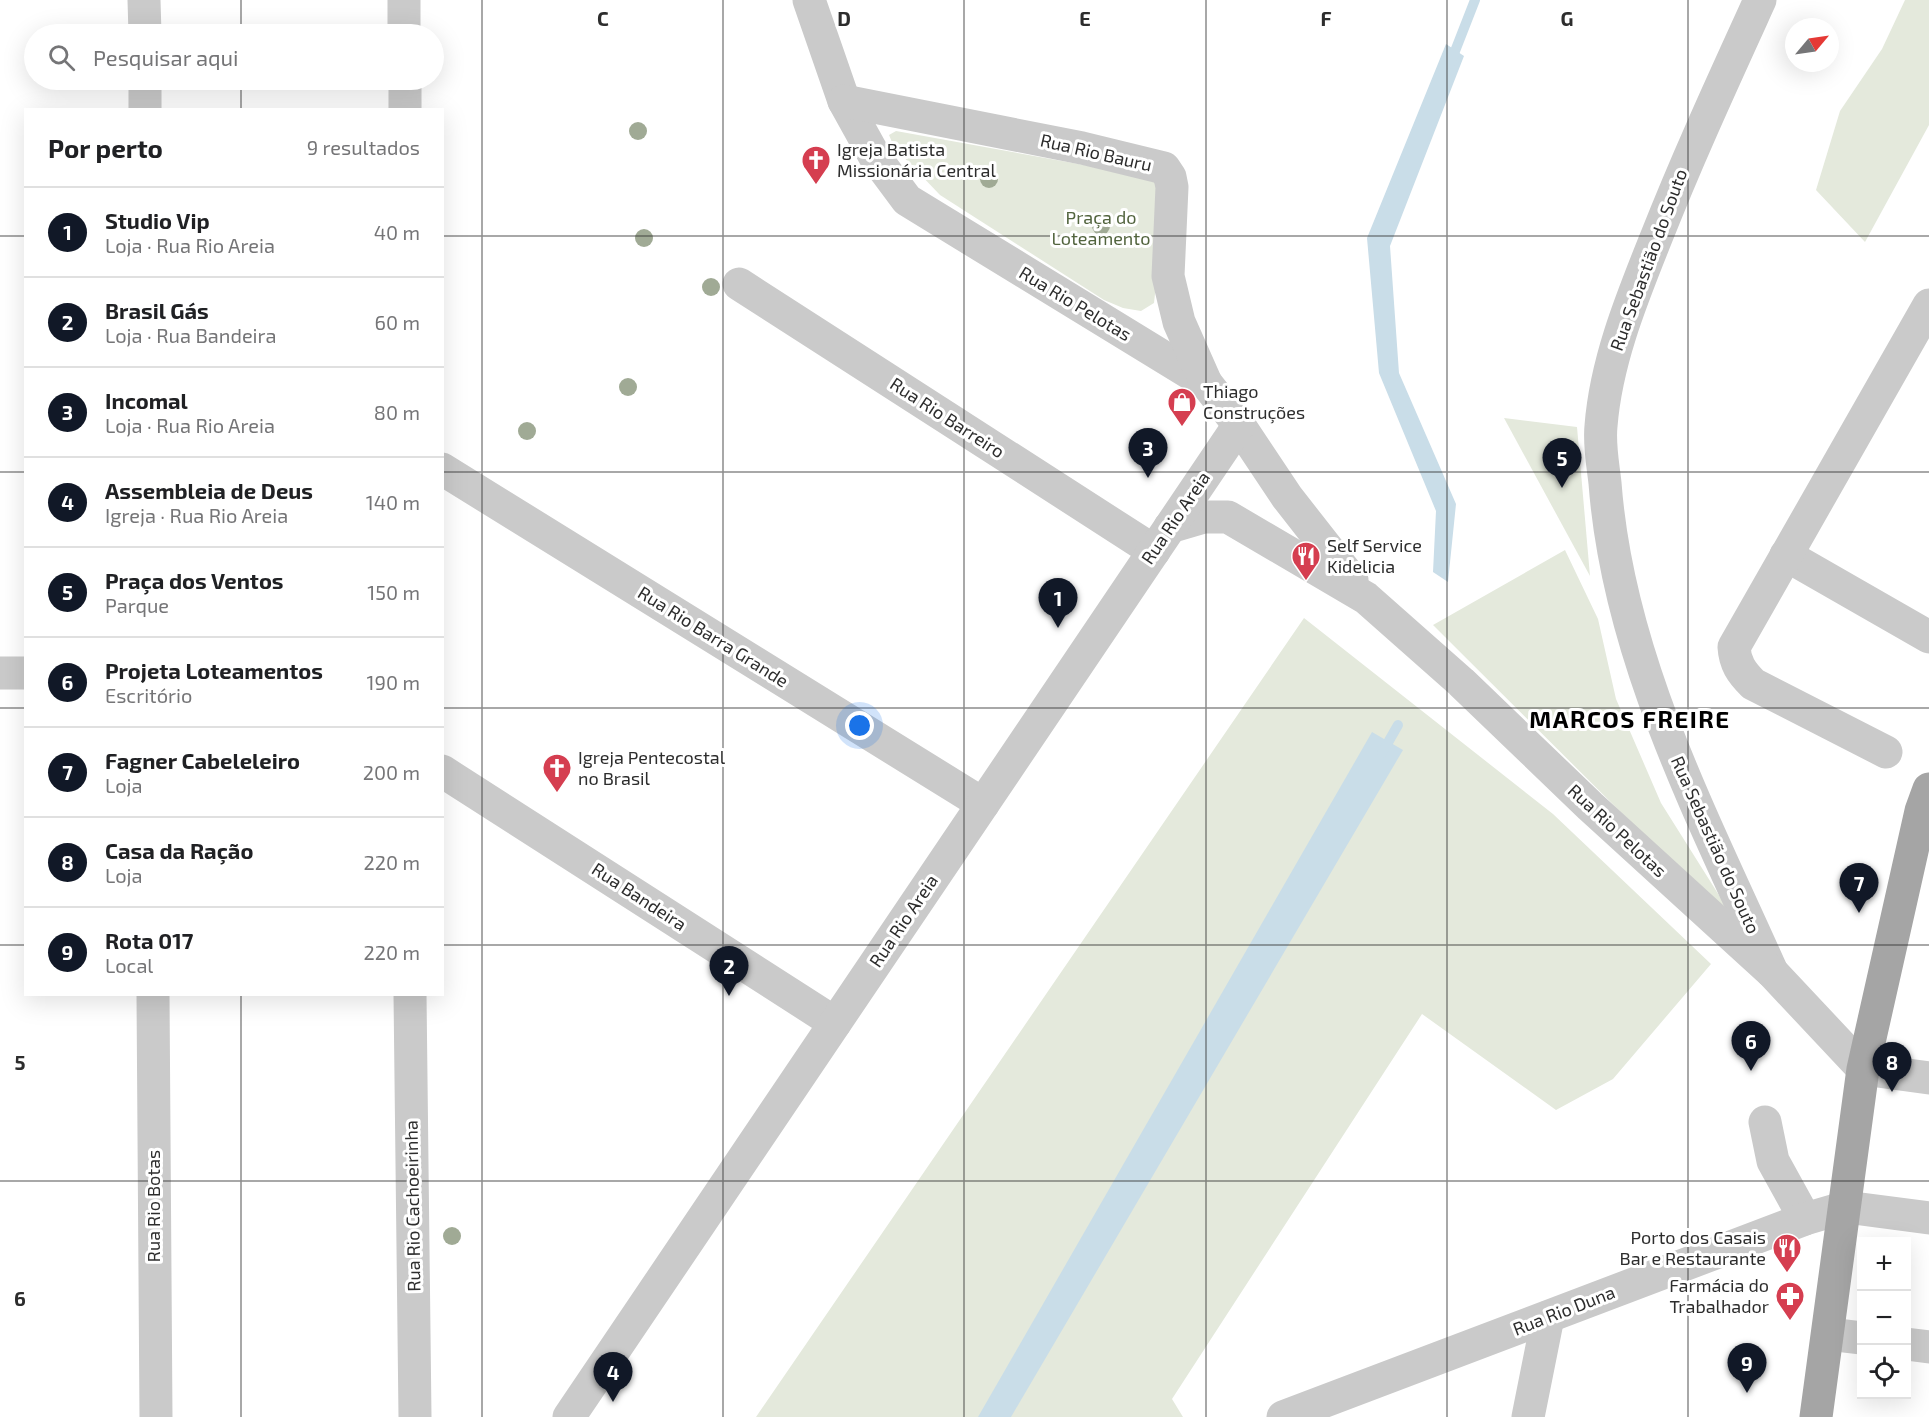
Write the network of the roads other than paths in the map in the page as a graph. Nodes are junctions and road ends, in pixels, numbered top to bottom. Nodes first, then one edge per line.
1 (144, 0) edge
2 (404, 0) edge
3 (809, 0) edge
4 (1760, 0) edge
5 (145, 24) edge
6 (404, 24) edge
7 (145, 90) edge
8 (405, 90) edge
9 (844, 101) junction
10 (145, 108) edge
11 (405, 108) edge
12 (739, 285) dead end
13 (1927, 314) edge
14 (1206, 383) junction
15 (1239, 425) junction
16 (444, 471) edge
17 (1162, 539) junction
18 (1786, 555) junction
19 (1366, 598) junction
20 (1929, 637) edge
21 (0, 673) edge
22 (24, 673) edge
23 (1886, 752) dead end
24 (444, 772) edge
25 (1929, 789) edge
26 (983, 804) junction
27 (1772, 972) junction
28 (153, 996) edge
29 (410, 996) edge
30 (835, 1023) junction
31 (1863, 1069) junction
32 (1929, 1078) edge
33 (1765, 1122) dead end
34 (1846, 1207) junction
35 (1929, 1218) edge
36 (1805, 1219) junction
37 (1548, 1317) junction
38 (1828, 1334) junction
39 (1857, 1337) edge
40 (1911, 1345) edge
41 (1929, 1347) edge
42 (156, 1417) edge
43 (415, 1417) edge
44 (569, 1417) edge
45 (1283, 1417) edge
46 (1528, 1417) edge
47 (1816, 1417) edge

1 - 5 street
2 - 6 street
3 - 9 street, Rua Rio Pelotas
4 - 27 street, Rua Sebastião do Souto
7 - 10 street
8 - 11 street
9 - 14 street, Rua Rio Pelotas
9 - 14 street, Rua Rio Bauru
12 - 17 street, Rua Rio Barreiro
13 - 18 street
14 - 15 street, Rua Rio Pelotas
15 - 17 street, Rua Rio Areia
15 - 19 street, Rua Rio Pelotas
16 - 26 street, Rua Rio Barra Grande
17 - 19 street, Rua Rio Pelotas
17 - 26 street, Rua Rio Areia
18 - 20 street
18 - 23 street
19 - 27 street, Rua Rio Pelotas
21 - 22 street
24 - 30 street, Rua Bandeira
25 - 31 main road
26 - 30 street, Rua Rio Areia
27 - 31 street, Rua Rio Pelotas
28 - 42 street, Rua Rio Botas
29 - 43 street, Rua Rio Cachoeirinha
30 - 44 street, Rua Rio Areia
31 - 32 street
31 - 34 main road
33 - 36 street
34 - 35 street
34 - 36 street, Rua Rio Duna
34 - 38 main road
36 - 37 street, Rua Rio Duna
37 - 45 street, Rua Rio Duna
37 - 46 street
38 - 39 street
38 - 47 main road
40 - 41 street

